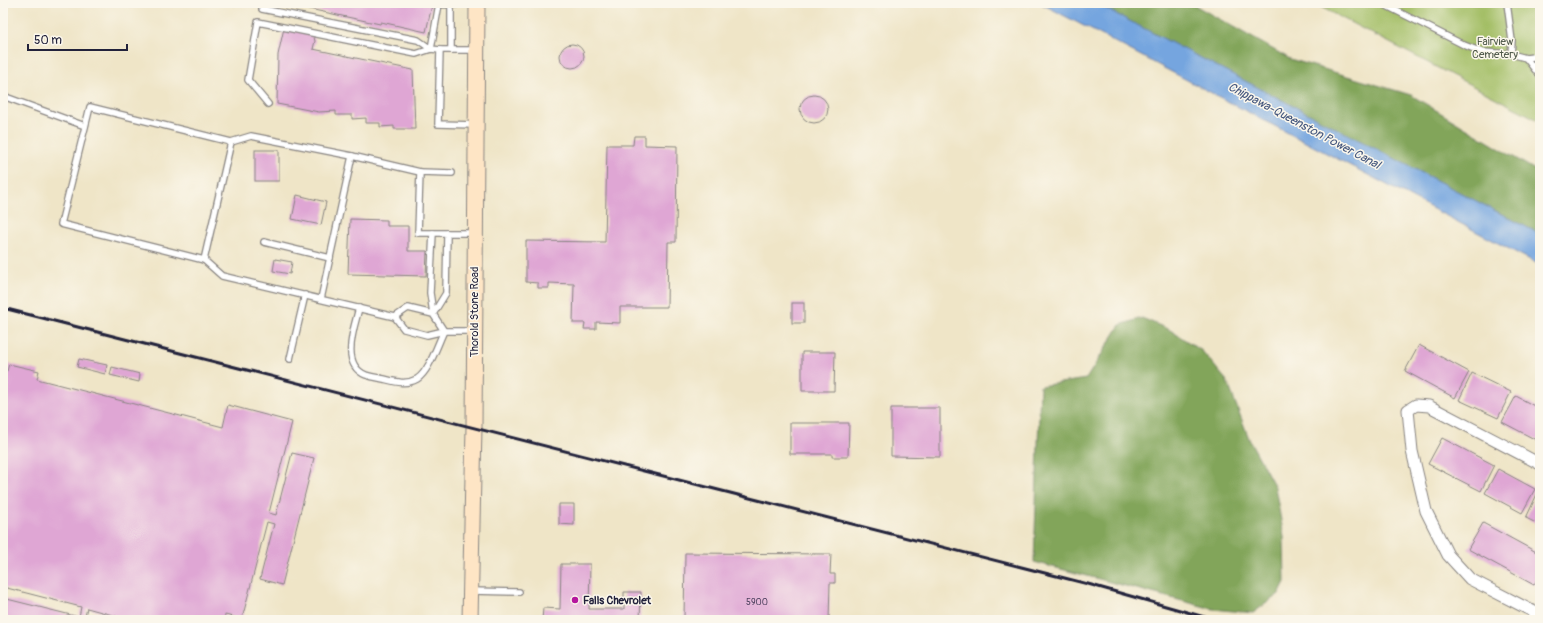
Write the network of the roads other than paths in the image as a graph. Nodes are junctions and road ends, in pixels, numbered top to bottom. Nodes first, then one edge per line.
1 (263, 3) edge
2 (438, 3) edge
3 (465, 3) edge
4 (477, 3) edge
5 (1380, 3) edge
6 (1507, 3) edge
7 (451, 5) junction
8 (431, 49) junction
9 (440, 50) junction
10 (450, 50) junction
11 (476, 50) junction
12 (1511, 54) junction
13 (1540, 56) edge
14 (1526, 58) junction
15 (1540, 76) edge
16 (3, 96) edge
17 (268, 104) dead end
18 (476, 125) junction
19 (85, 126) junction
20 (231, 142) junction
21 (352, 156) junction
22 (420, 172) junction
23 (452, 173) dead end
24 (432, 233) junction
25 (447, 233) junction
26 (475, 234) junction
27 (264, 242) dead end
28 (330, 258) junction
29 (204, 260) junction
30 (305, 295) junction
31 (321, 300) junction
32 (359, 308) junction
33 (433, 314) junction
34 (395, 317) junction
35 (444, 331) junction
36 (474, 331) junction
37 (290, 359) dead end
38 (1540, 464) edge
39 (470, 591) junction
40 (519, 592) dead end
41 (1540, 615) edge
42 (470, 620) edge

1 - 8 lane
2 - 7 lane
2 - 8 lane
3 - 7 lane
4 - 11 main road, Thorold Stone Road
5 - 12 lane
6 - 12 lane
7 - 10 lane
8 - 9 lane
8 - 17 lane
9 - 10 lane
9 - 18 lane
10 - 11 lane
11 - 18 main road, Thorold Stone Road
12 - 14 lane
13 - 14 lane
14 - 15 lane
16 - 19 lane
18 - 26 main road, Thorold Stone Road
19 - 20 lane
19 - 29 lane
20 - 21 lane
20 - 29 lane
21 - 22 lane
21 - 28 lane
22 - 23 lane
22 - 24 lane
24 - 25 lane
24 - 33 lane
25 - 26 lane
25 - 33 lane
26 - 36 main road, Thorold Stone Road
27 - 28 lane
28 - 31 lane
29 - 30 lane
30 - 31 lane
30 - 37 lane
31 - 32 lane
32 - 34 lane
32 - 35 lane
33 - 34 lane
33 - 35 lane
34 - 35 lane
35 - 36 lane
36 - 39 main road, Thorold Stone Road
38 - 41 street
39 - 40 lane
39 - 42 main road, Thorold Stone Road

